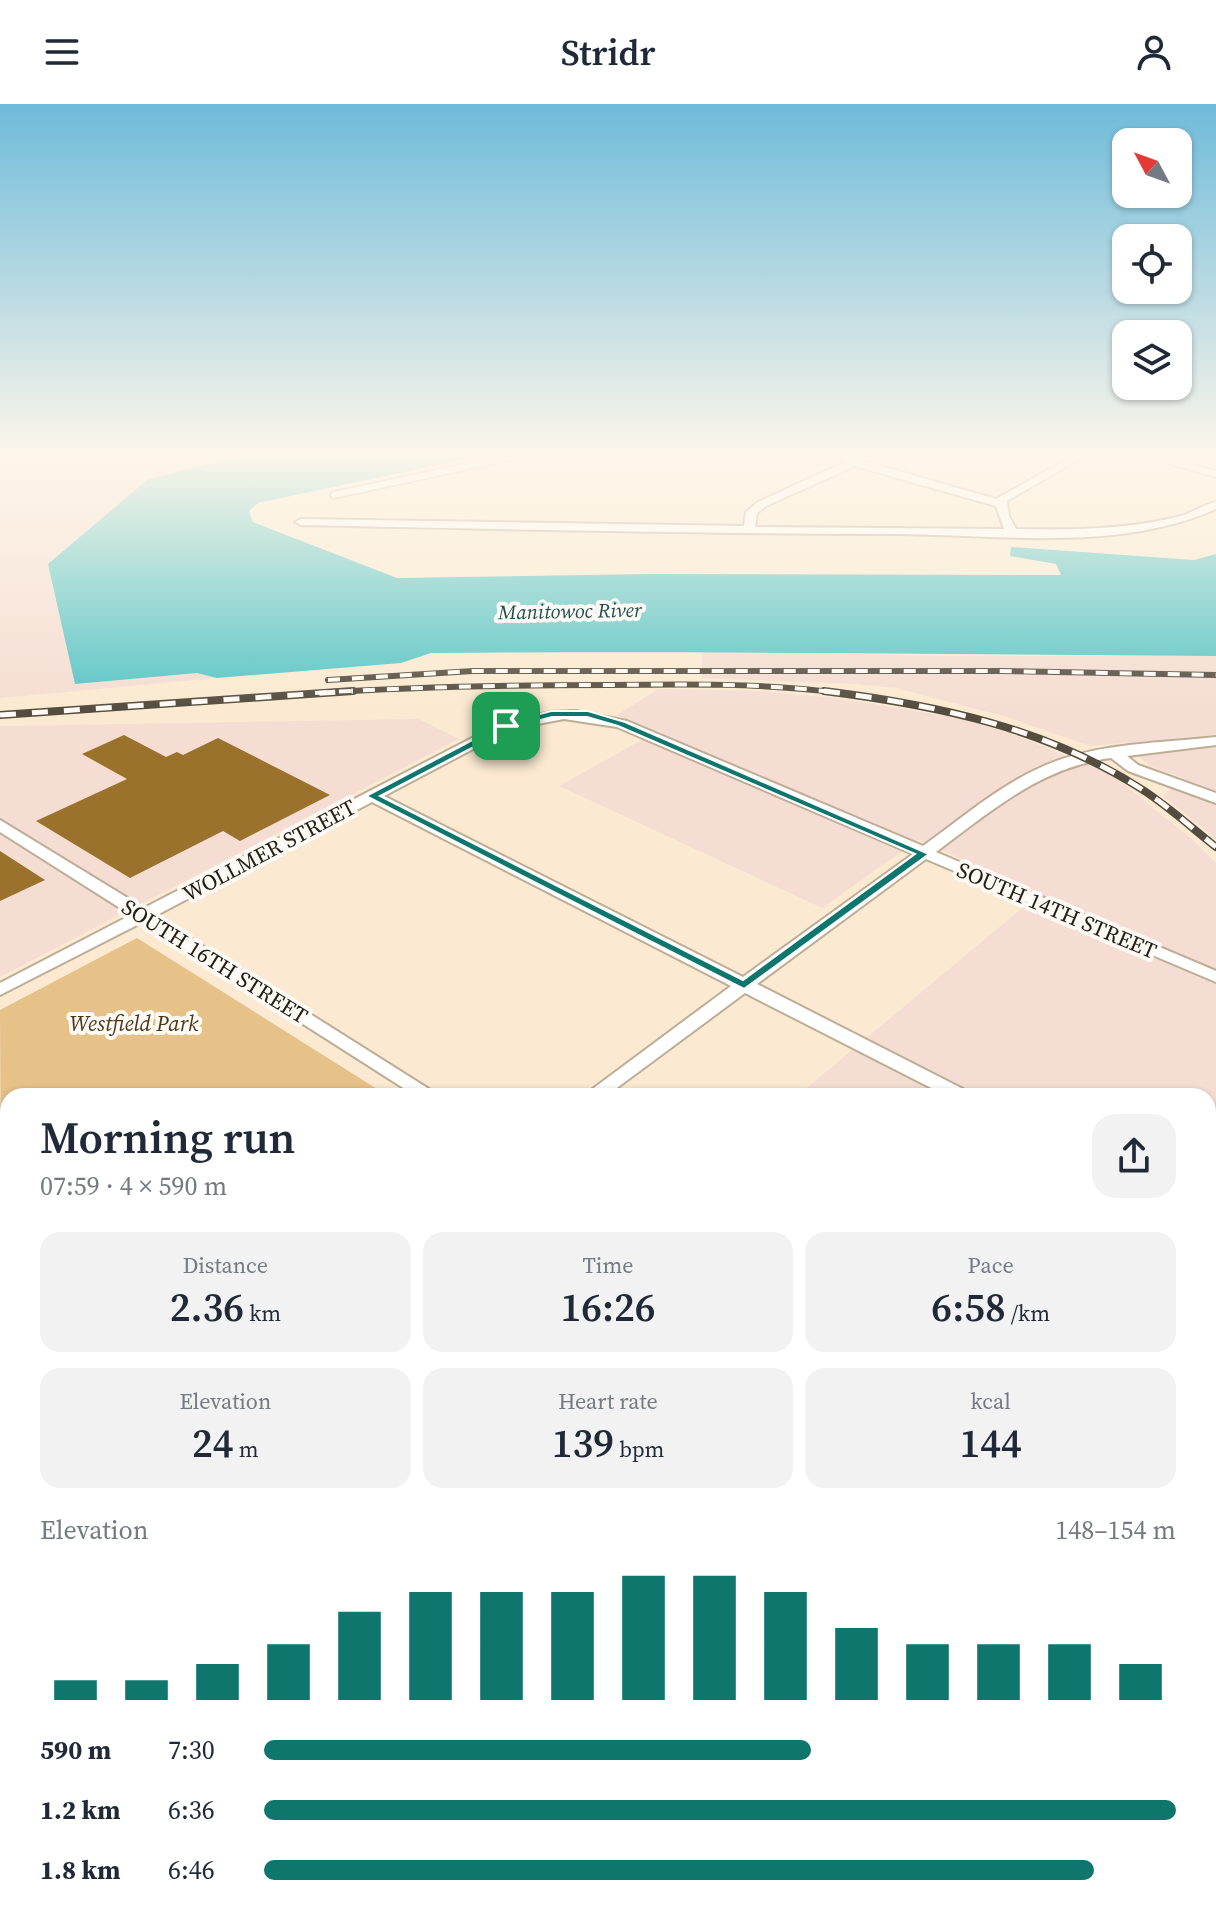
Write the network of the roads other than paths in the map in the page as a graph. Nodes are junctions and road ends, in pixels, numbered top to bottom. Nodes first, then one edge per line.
1 (588, 714) joint
2 (1216, 741) edge
3 (1115, 754) junction
4 (372, 796) junction
5 (1216, 798) edge
6 (0, 825) edge
7 (923, 854) junction
8 (143, 915) junction
9 (1216, 977) edge
10 (744, 986) junction
11 (0, 990) edge
12 (417, 1088) edge
13 (604, 1088) edge
14 (946, 1088) edge

1 - 4 street, WOLLMER STREET
1 - 7 street, SOUTH 14TH STREET
2 - 3 street
3 - 5 street
3 - 7 street
4 - 8 street, WOLLMER STREET
4 - 10 street
6 - 8 street, SOUTH 16TH STREET
7 - 9 street, SOUTH 14TH STREET
7 - 10 street
8 - 11 street, WOLLMER STREET
8 - 12 street, SOUTH 16TH STREET
10 - 13 street
10 - 14 street

